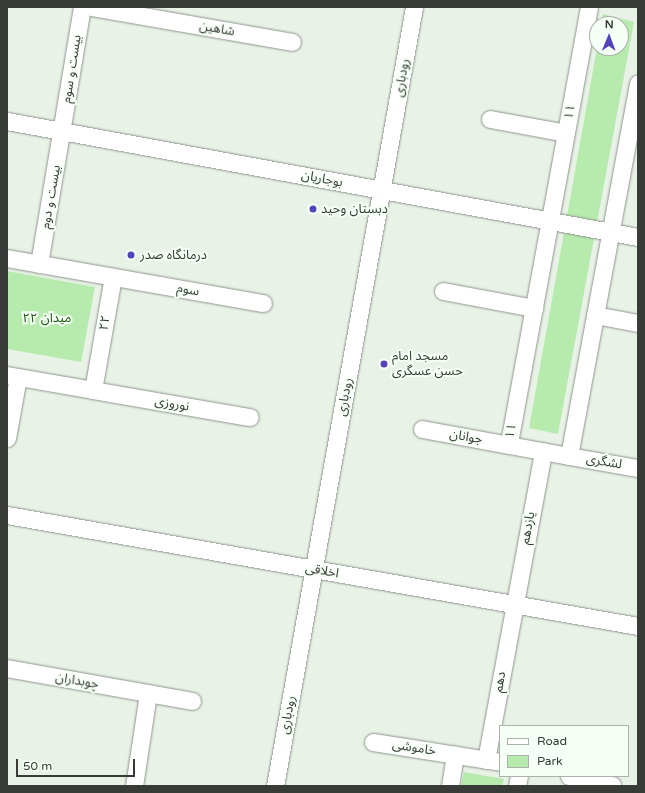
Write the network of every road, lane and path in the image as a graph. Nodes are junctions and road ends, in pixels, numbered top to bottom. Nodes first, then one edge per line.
1 (82, 7) edge
2 (92, 7) edge
3 (414, 7) edge
4 (589, 7) edge
5 (144, 12) edge
6 (292, 42) dead end
7 (638, 83) edge
8 (490, 119) dead end
9 (7, 121) edge
10 (63, 130) junction
11 (566, 133) junction
12 (632, 150) edge
13 (382, 190) junction
14 (550, 221) junction
15 (611, 232) junction
16 (638, 237) edge
17 (7, 258) edge
18 (39, 264) junction
19 (113, 277) junction
20 (443, 291) dead end
21 (263, 302) dead end
22 (534, 308) junction
23 (595, 315) junction
24 (638, 323) edge
25 (12, 376) edge
26 (93, 390) junction
27 (250, 417) dead end
28 (422, 429) dead end
29 (7, 438) edge
30 (509, 445) junction
31 (543, 451) junction
32 (569, 456) junction
33 (638, 468) edge
34 (7, 515) edge
35 (314, 569) junction
36 (514, 604) junction
37 (638, 626) edge
38 (7, 668) edge
39 (148, 693) junction
40 (192, 701) dead end
41 (373, 742) dead end
42 (456, 754) junction
43 (493, 761) edge
44 (574, 777) edge
45 (612, 785) edge
46 (134, 786) edge
47 (275, 786) edge
48 (450, 786) edge

1 - 10 street, بیست و سوم
2 - 5 street, شاهین
3 - 13 street, رودباری
4 - 11 street, ۱۱
5 - 6 street, شاهین
7 - 12 street
8 - 11 street
9 - 10 street, بوجاریان
10 - 13 street, بوجاریان
10 - 18 street, بیست و دوم
11 - 14 street, ۱۱
12 - 15 street
13 - 14 street, بوجاریان
13 - 35 street, رودباری
14 - 15 street, بوجاریان
14 - 22 street, ۱۱
15 - 16 street, بوجاریان
15 - 23 street
17 - 18 street
18 - 19 street
19 - 21 street, سوم
19 - 26 street, ۲۲
20 - 22 street
22 - 30 street, ۱۱
23 - 24 street
23 - 32 street
25 - 26 street
25 - 29 street
26 - 27 street, نوروزی
28 - 30 street, جوانان
30 - 31 street, ۱۱
31 - 32 street, ۱۱
31 - 36 street, یازدهم
32 - 33 street, لشگری
34 - 35 street, اخلاقی
35 - 36 street, اخلاقی
35 - 47 street, رودباری
36 - 37 street, اخلاقی
36 - 43 street, دهم
38 - 39 street, چوبداران
39 - 40 street, چوبداران
39 - 46 street
41 - 42 street, خاموشی
42 - 43 street, خاموشی
42 - 48 street
44 - 45 street

